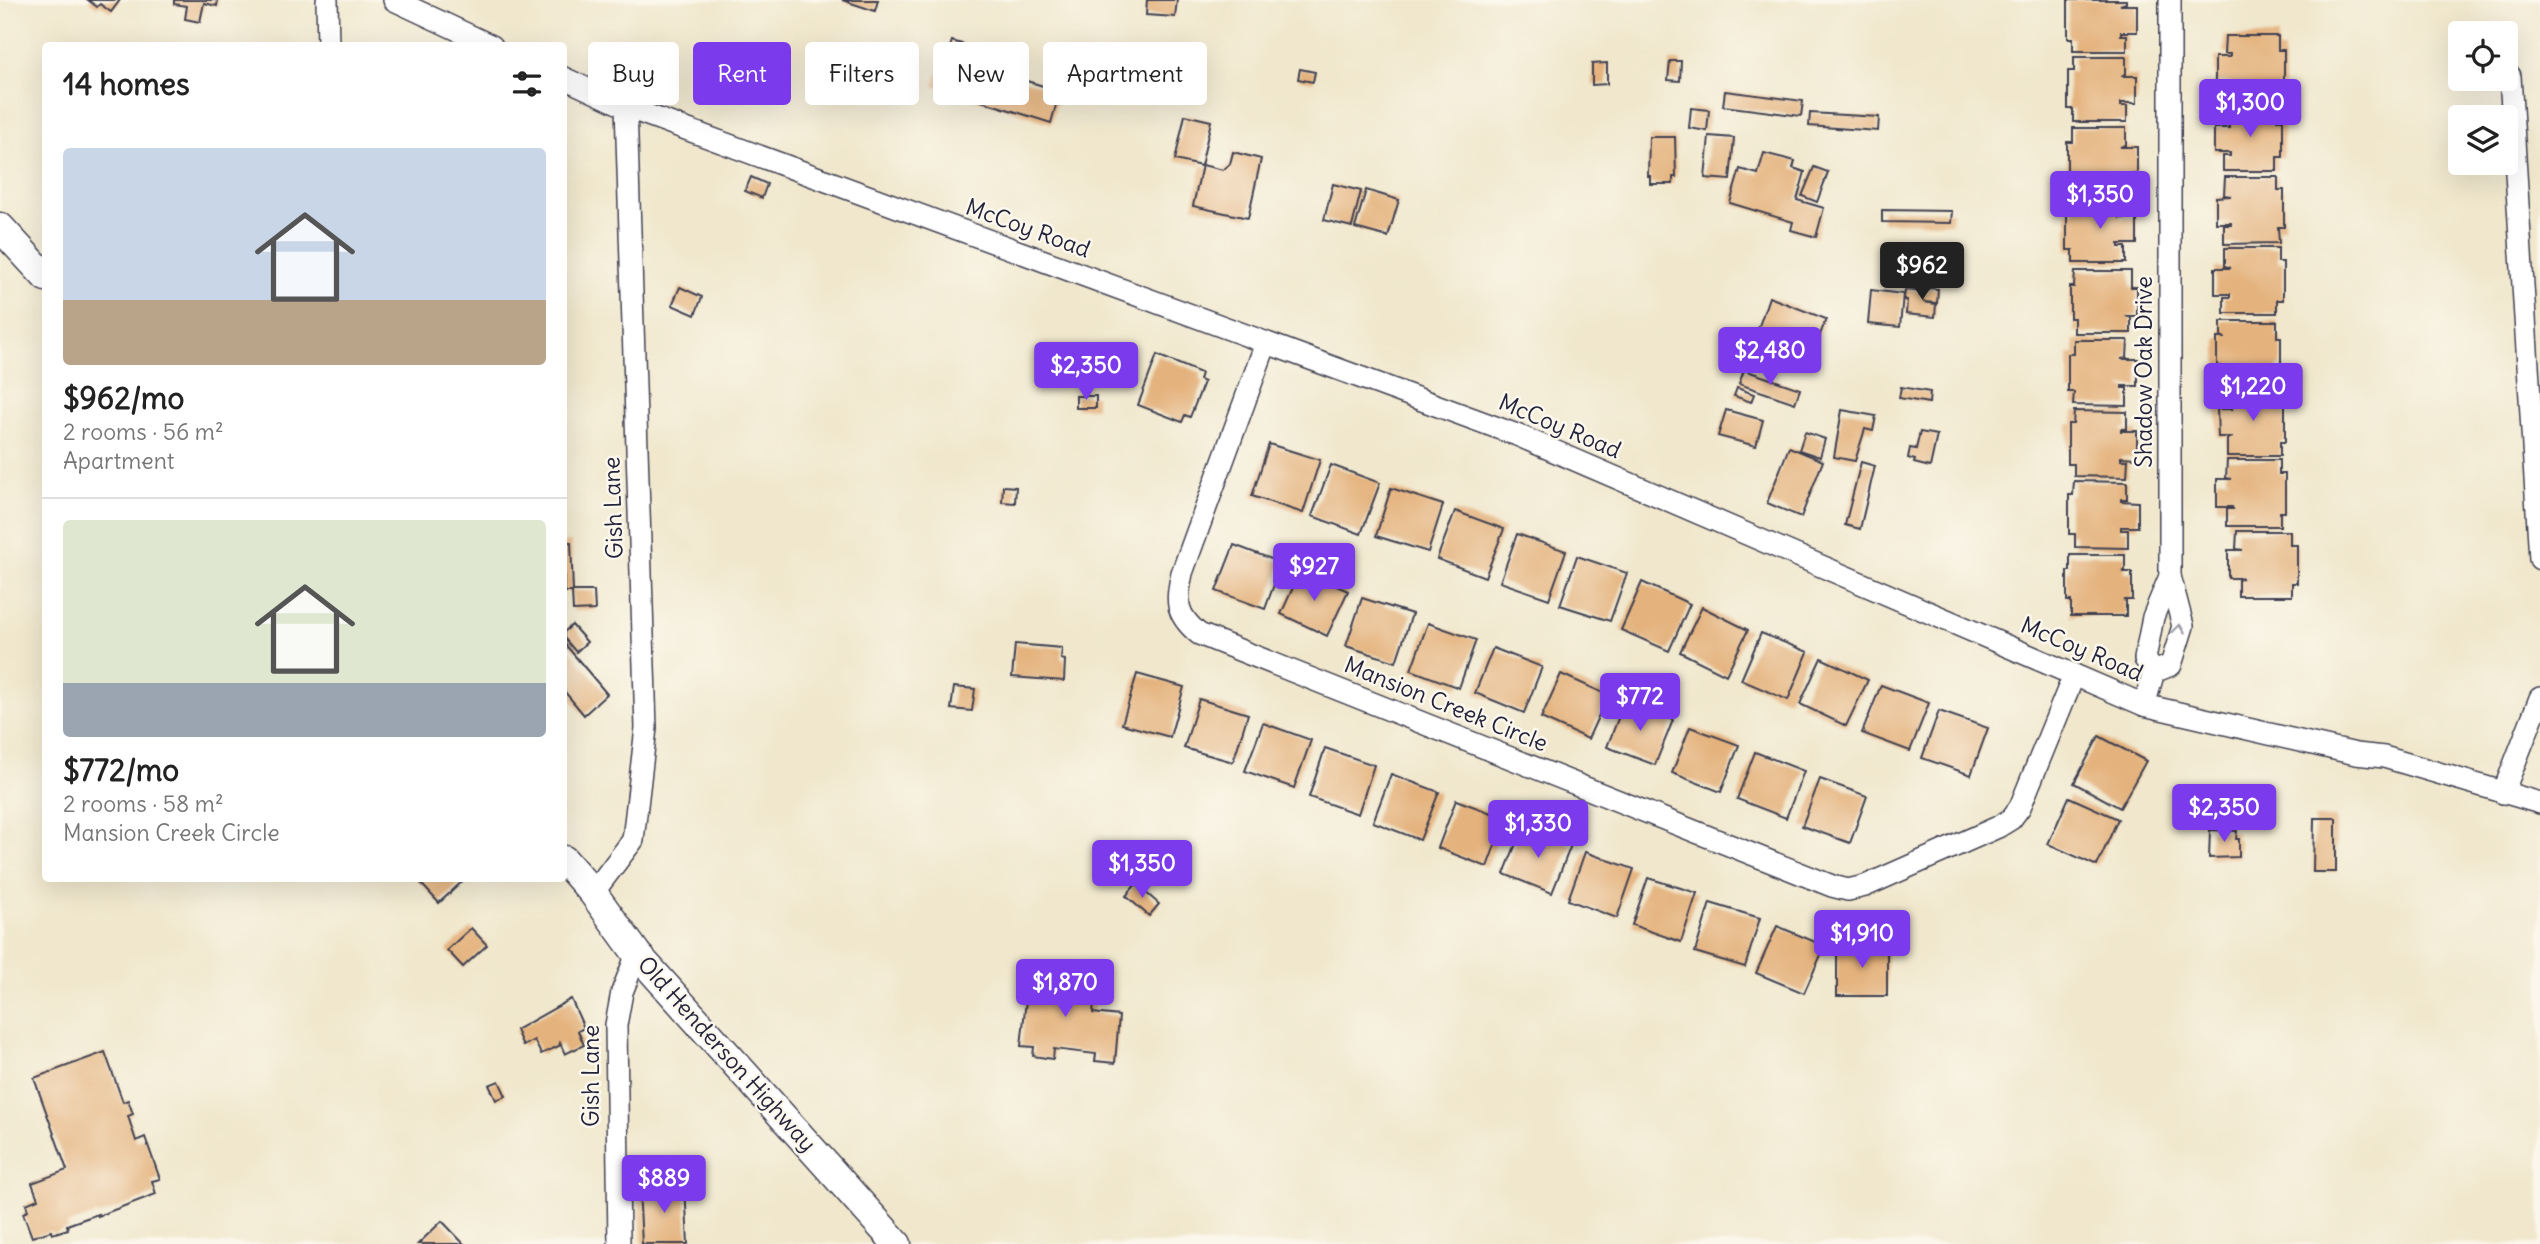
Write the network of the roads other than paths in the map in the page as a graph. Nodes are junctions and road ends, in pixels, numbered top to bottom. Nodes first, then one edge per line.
1 (327, 0) edge
2 (394, 0) edge
3 (2170, 0) edge
4 (328, 42) edge
5 (483, 42) edge
6 (567, 79) edge
7 (2511, 91) edge
8 (626, 107) junction
9 (0, 227) edge
10 (42, 273) edge
11 (1266, 343) junction
12 (2540, 559) edge
13 (2170, 576) junction
14 (2154, 672) junction
15 (2074, 675) junction
16 (2540, 698) edge
17 (2144, 705) junction
18 (2503, 793) junction
19 (2540, 803) edge
20 (567, 863) edge
21 (593, 893) junction
22 (637, 954) junction
23 (619, 1244) edge
24 (897, 1244) edge

1 - 4 street
2 - 5 street
3 - 13 street, Shadow Oak Drive
6 - 8 street, McCoy Road
7 - 12 street
8 - 11 street, McCoy Road
8 - 21 street, Gish Lane
9 - 10 main road
11 - 15 street, McCoy Road
11 - 15 street, Mansion Creek Circle
13 - 14 street, Shadow Oak Drive
14 -> 13 street, Shadow Oak Drive
14 - 17 street, Shadow Oak Drive
15 - 17 street, McCoy Road
16 - 18 street
17 - 18 street, McCoy Road
18 - 19 street, McCoy Road
20 - 21 main road, Old Henderson Highway
21 - 22 main road, Old Henderson Highway
22 - 23 street, Gish Lane
22 - 24 main road, Old Henderson Highway

